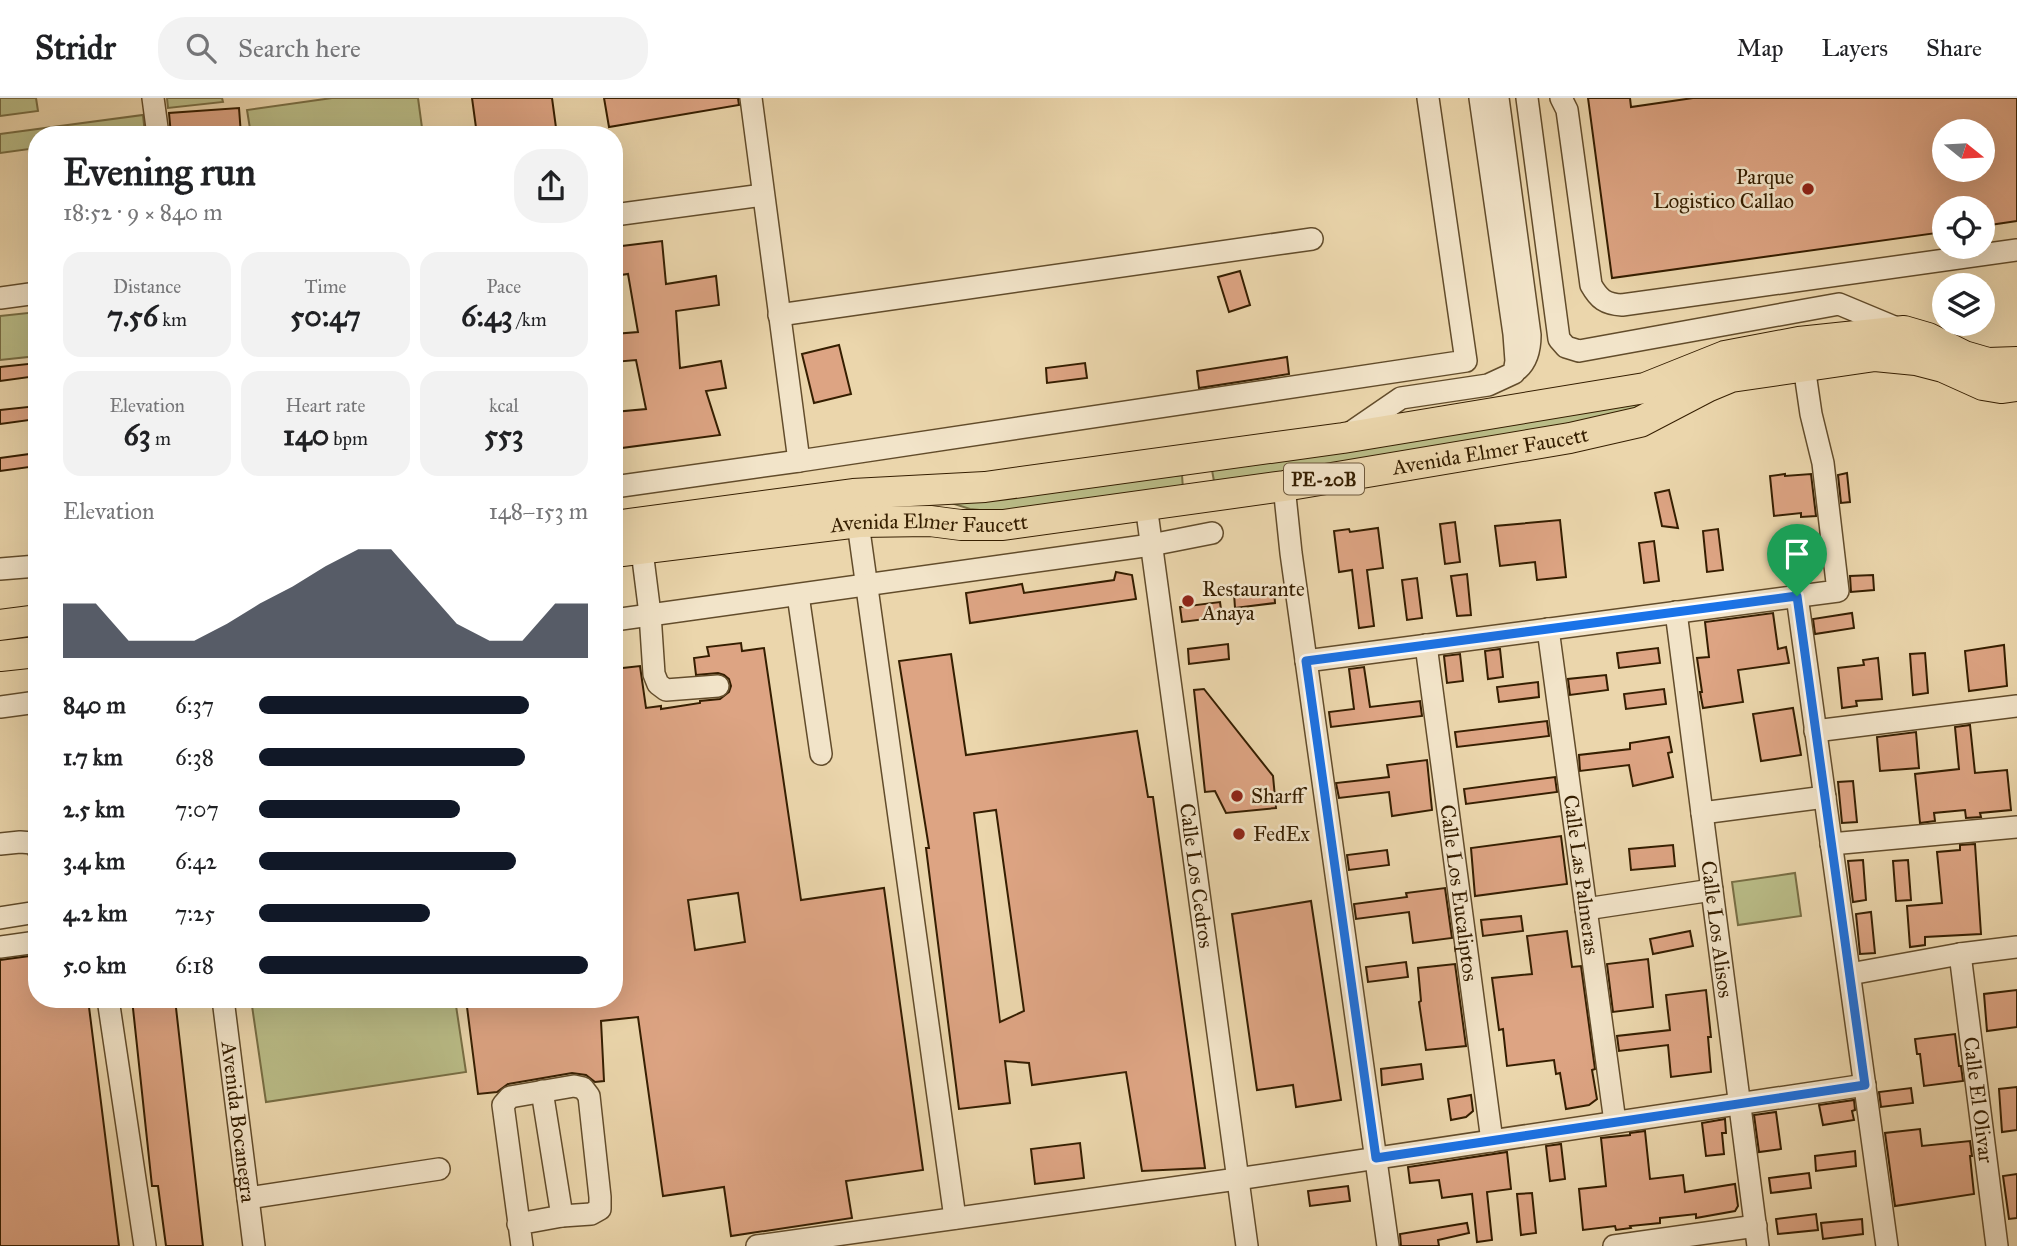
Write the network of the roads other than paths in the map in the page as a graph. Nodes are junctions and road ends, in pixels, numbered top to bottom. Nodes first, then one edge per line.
1 (153, 98) edge
2 (751, 98) edge
3 (1428, 98) edge
4 (1480, 98) edge
5 (1498, 98) edge
6 (1509, 98) edge
7 (1527, 98) edge
8 (1561, 98) edge
9 (157, 126) edge
10 (763, 195) junction
11 (623, 214) edge
12 (1312, 239) dead end
13 (2017, 250) edge
14 (28, 294) edge
15 (0, 298) edge
16 (779, 315) junction
17 (1904, 331) junction
18 (1566, 347) junction
19 (2017, 362) edge
20 (1804, 366) junction
21 (1514, 373) junction
22 (2017, 386) edge
23 (1343, 438) junction
24 (1196, 459) junction
25 (799, 461) junction
26 (1284, 485) junction
27 (623, 486) edge
28 (1201, 497) junction
29 (1146, 505) junction
30 (856, 508) junction
31 (1212, 533) dead end
32 (627, 537) edge
33 (1151, 545) junction
34 (28, 567) edge
35 (0, 569) edge
36 (867, 585) junction
37 (798, 595) junction
38 (1797, 596) junction
39 (1676, 612) junction
40 (650, 614) junction
41 (623, 618) edge
42 (28, 621) edge
43 (0, 625) edge
44 (1548, 628) junction
45 (1426, 645) junction
46 (28, 653) edge
47 (0, 656) edge
48 (1306, 661) junction
49 (718, 686) dead end
50 (28, 703) edge
51 (2017, 706) edge
52 (0, 707) edge
53 (1815, 731) junction
54 (821, 754) dead end
55 (1825, 797) junction
56 (1702, 813) junction
57 (2017, 827) edge
58 (28, 843) edge
59 (1831, 844) junction
60 (0, 845) edge
61 (1712, 890) junction
62 (1586, 909) junction
63 (28, 913) edge
64 (0, 918) edge
65 (28, 943) edge
66 (0, 947) edge
67 (2017, 947) edge
68 (1959, 954) junction
69 (1850, 974) junction
70 (109, 1008) edge
71 (224, 1008) edge
72 (1865, 1085) junction
73 (542, 1091) junction
74 (1740, 1104) junction
75 (1615, 1122) junction
76 (1492, 1141) junction
77 (1376, 1158) junction
78 (439, 1169) dead end
79 (1237, 1179) junction
80 (248, 1198) junction
81 (562, 1216) junction
82 (955, 1218) junction
83 (518, 1224) junction
84 (1757, 1236) edge
85 (145, 1246) edge
86 (254, 1246) edge
87 (522, 1246) edge
88 (757, 1246) edge
89 (1247, 1246) edge
90 (1388, 1246) edge
91 (1614, 1246) edge
92 (1888, 1246) edge
93 (1997, 1246) edge

1 - 9 street
2 - 10 street
3 - 25 street
4 - 21 street
5 - 21 street
6 - 18 street
7 - 18 street
8 - 13 street
10 - 11 street
10 - 16 street
12 - 16 street
14 - 15 street
16 - 25 street
17 - 18 street
17 - 19 highway, Avenida Elmer Faucett / PE-20B
17 - 23 highway, Avenida Elmer Faucett / PE-20B
20 - 22 highway, Avenida Elmer Faucett / PE-20B
20 - 26 highway, Avenida Elmer Faucett / PE-20B
20 - 38 street
21 - 23 street
23 - 24 highway, Avenida Elmer Faucett / PE-20B
24 - 28 highway
24 - 30 highway, Avenida Elmer Faucett / PE-20B
25 - 27 street
26 - 28 highway, Avenida Elmer Faucett / PE-20B
26 - 48 street
28 - 29 highway, Avenida Elmer Faucett / PE-20B
29 - 30 highway, Avenida Elmer Faucett / PE-20B
29 - 33 street, Calle Los Cedros
30 - 32 highway, Avenida Elmer Faucett / PE-20B
30 - 36 street
31 - 33 street, Avenida Elmer Faucett
32 - 40 street
33 - 36 street, Avenida Elmer Faucett
33 - 79 street, Calle Los Cedros
34 - 35 street
36 - 37 street, Avenida Elmer Faucett
36 - 82 street
37 - 40 street, Avenida Elmer Faucett
37 - 54 street
38 - 39 street
38 - 53 street
39 - 44 street
39 - 56 street, Calle Los Alisos
40 - 41 street, Avenida Elmer Faucett
40 - 49 street
42 - 43 highway
44 - 45 street
44 - 62 street, Calle Las Palmeras
45 - 48 street
45 - 76 street, Calle Los Eucaliptos
46 - 47 highway
48 - 77 street
50 - 52 street
51 - 53 street
53 - 55 street
55 - 56 street
55 - 59 street
56 - 61 street, Calle Los Alisos
57 - 59 street
58 - 60 street
59 - 69 street
61 - 62 street
61 - 74 street, Calle Los Alisos
62 - 75 street, Calle Las Palmeras
63 - 64 street
65 - 66 street
67 - 68 street
68 - 69 street
68 - 93 street, Calle El Olivar
69 - 72 street
70 - 85 street
71 - 80 street, Avenida Bocanegra
72 - 74 street
72 - 92 street
73 - 81 street
73 - 81 street
73 - 83 street
74 - 75 street
74 - 84 street, Calle Los Alisos
75 - 76 street
76 - 77 street
77 - 79 street
77 - 90 street
78 - 80 street
79 - 82 street
79 - 89 street, Calle Los Cedros
80 - 86 street, Avenida Bocanegra
81 - 83 street
82 - 88 street
83 - 87 street
84 - 91 street

